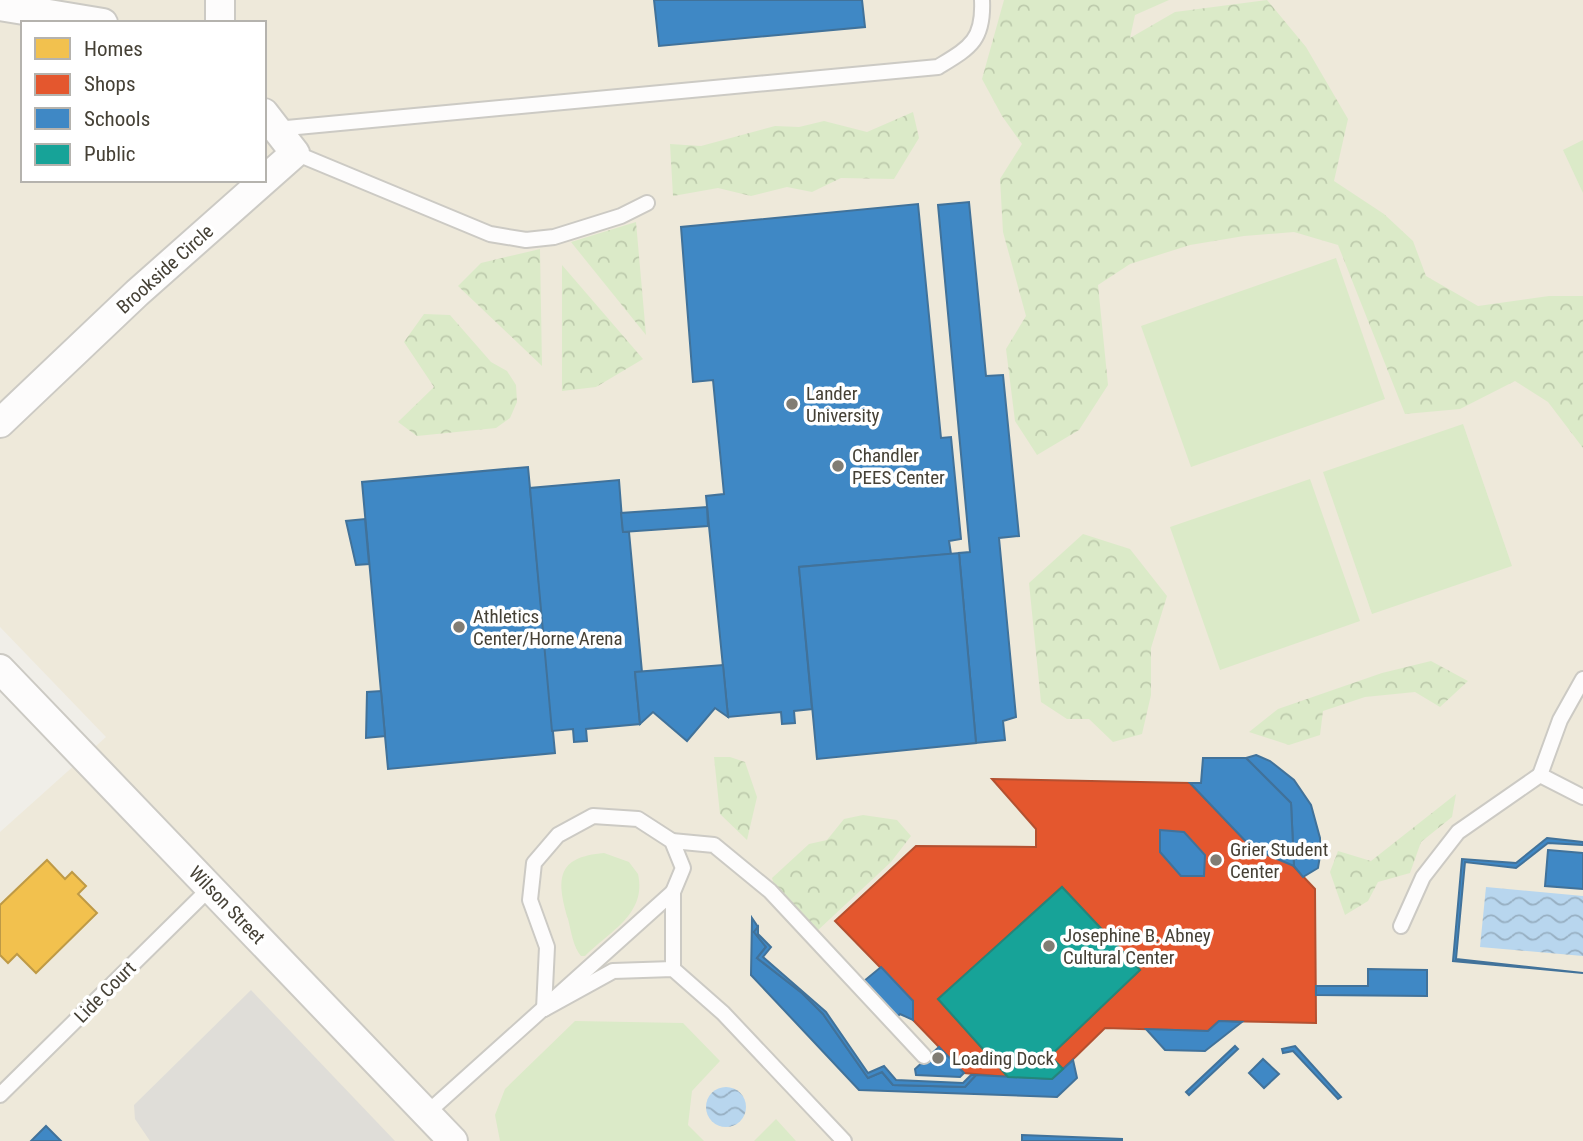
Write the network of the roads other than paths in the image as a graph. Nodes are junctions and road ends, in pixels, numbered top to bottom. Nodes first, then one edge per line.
1 (220, 0) edge
2 (982, 0) edge
3 (0, 6) edge
4 (91, 21) edge
5 (220, 21) edge
6 (270, 121) edge
7 (295, 153) junction
8 (266, 179) edge
9 (262, 182) edge
10 (647, 203) dead end
11 (0, 423) edge
12 (0, 669) edge
13 (1583, 679) edge
14 (1540, 775) junction
15 (1583, 797) edge
16 (672, 841) junction
17 (210, 888) junction
18 (674, 892) junction
19 (1401, 926) dead end
20 (673, 969) junction
21 (544, 1009) junction
22 (924, 1056) dead end
23 (0, 1096) edge
24 (426, 1113) junction
25 (453, 1141) edge
26 (844, 1141) edge

1 - 5 street
2 - 6 lane
3 - 4 street
6 - 7 street
7 - 8 street, Brookside Circle
7 - 10 lane
9 - 11 street, Brookside Circle
12 - 17 street, Wilson Street
13 - 14 lane
14 - 15 lane
14 - 19 lane
16 - 18 lane
16 - 21 lane
16 - 22 lane
17 - 23 lane, Lide Court
17 - 24 street, Wilson Street
18 - 20 lane
18 - 21 lane
20 - 21 lane
20 - 26 lane
21 - 24 lane
24 - 25 street, Wilson Street

